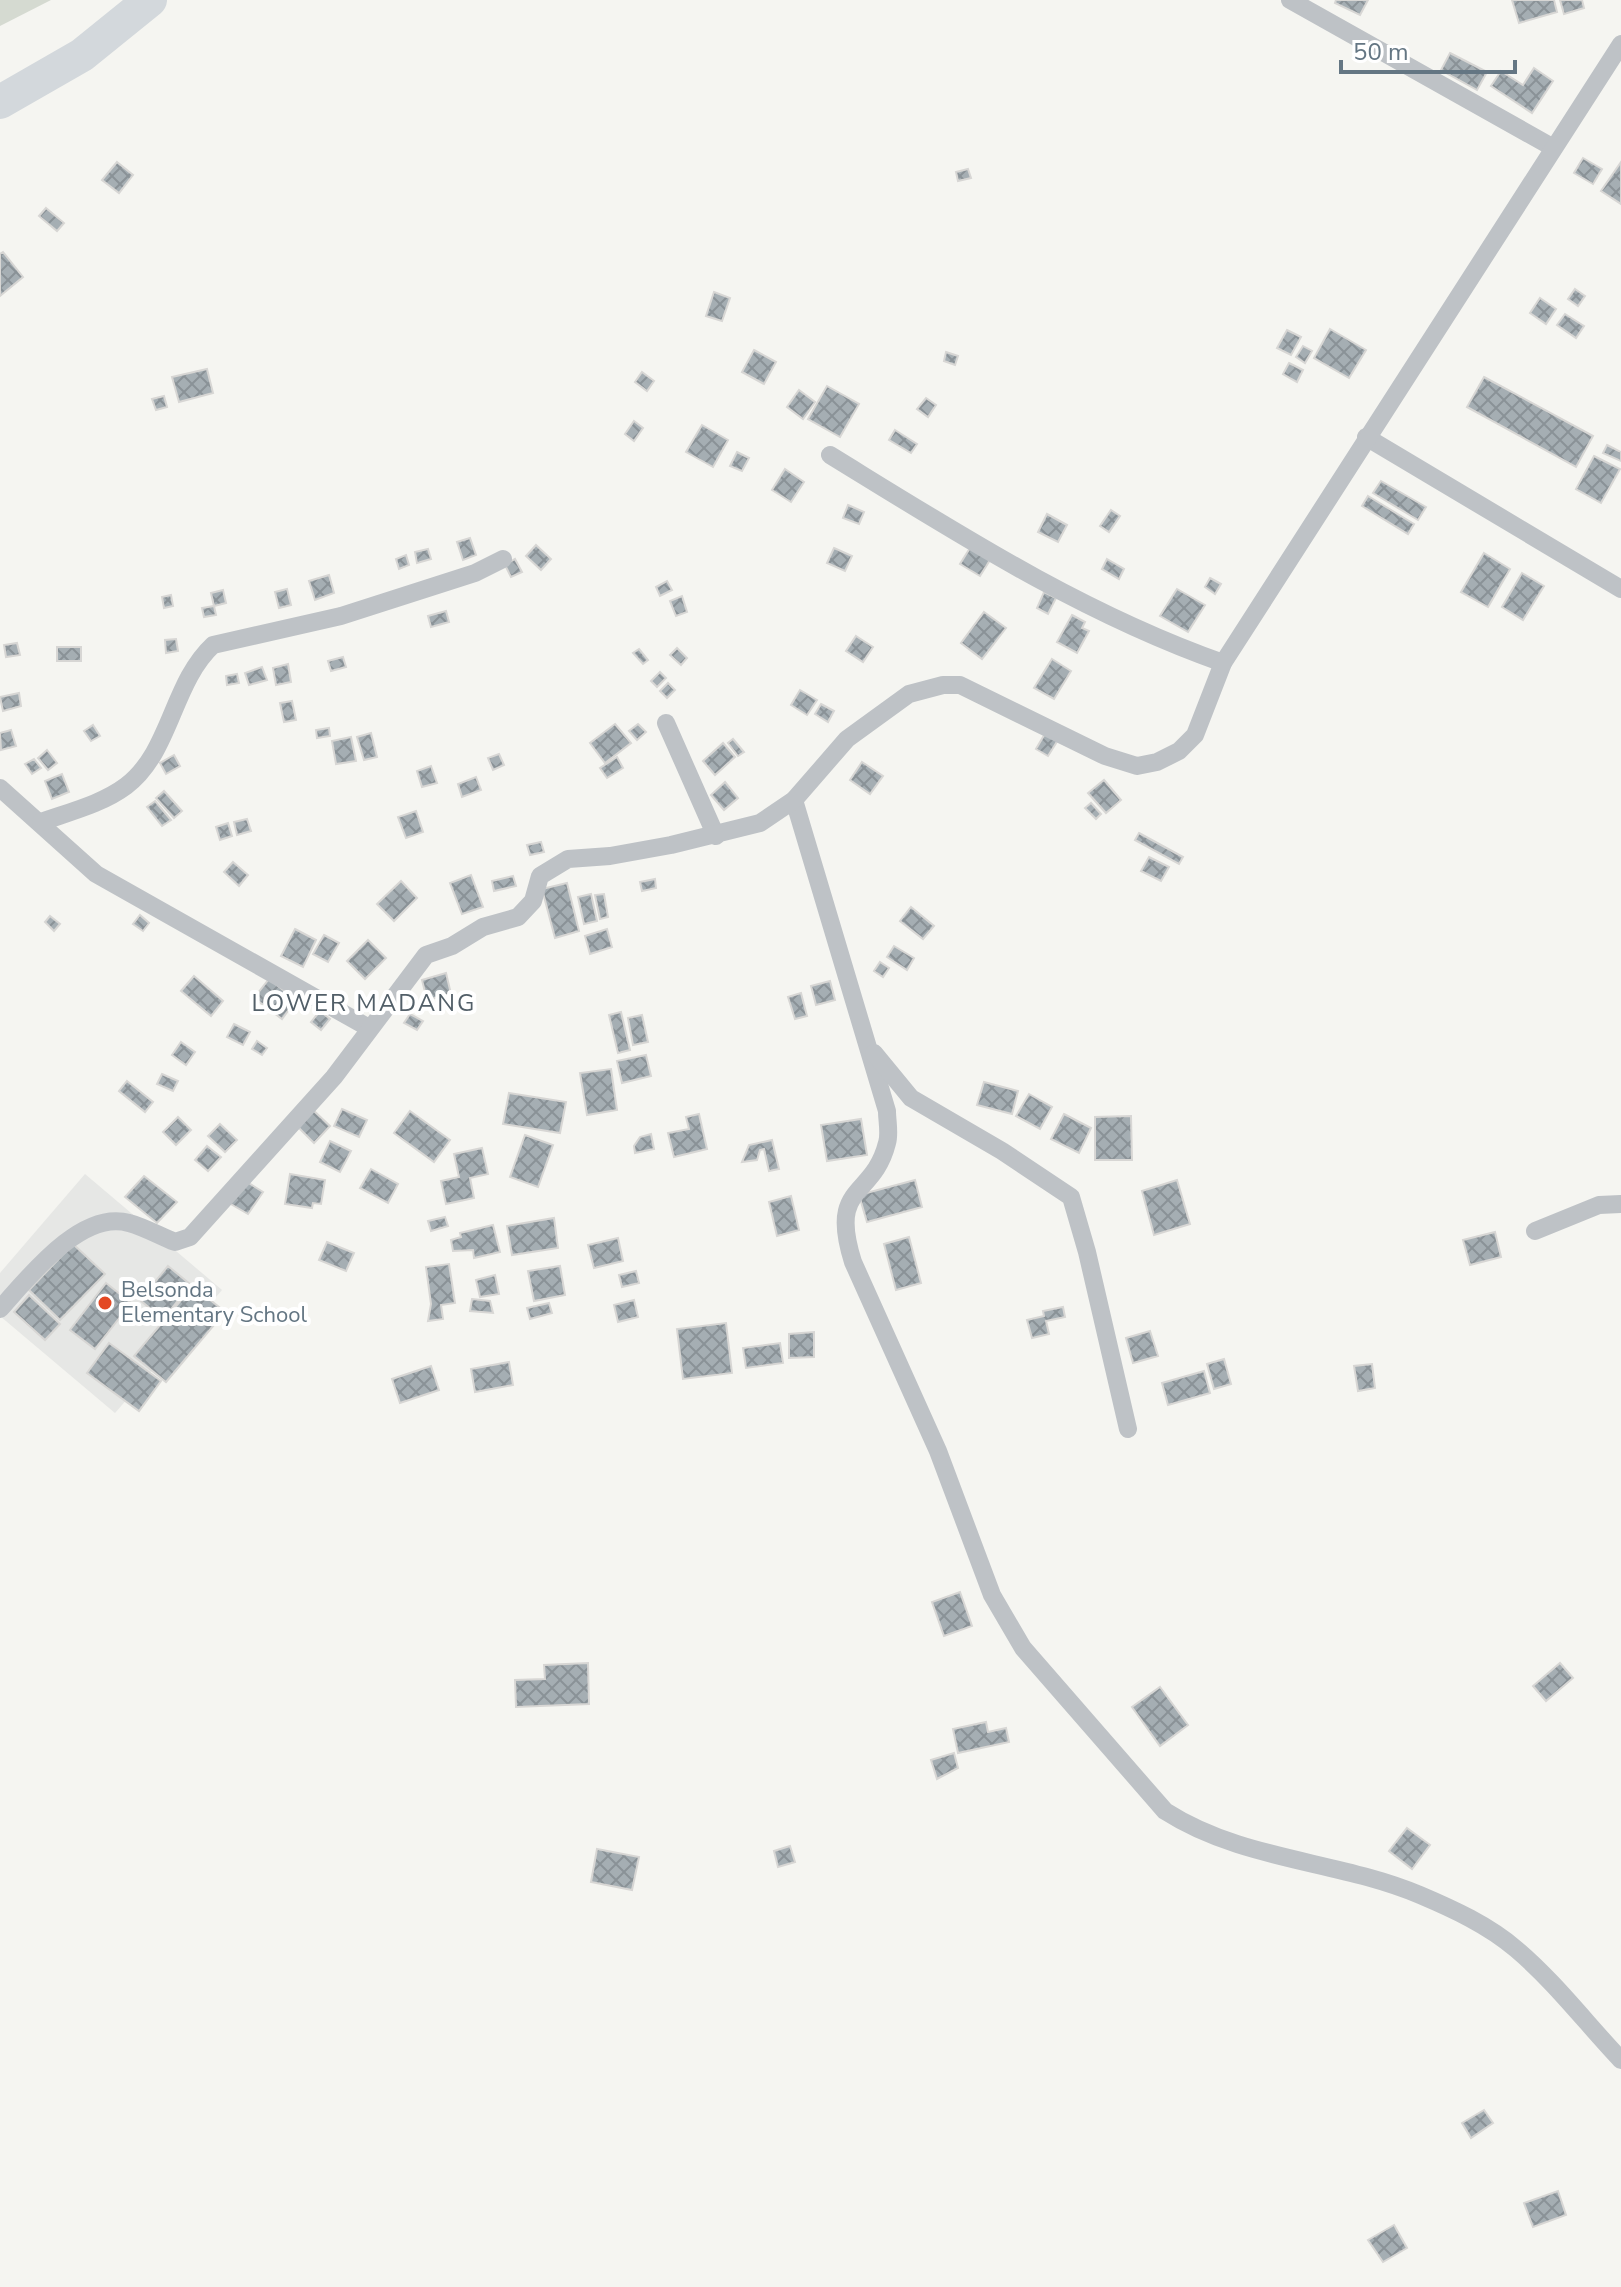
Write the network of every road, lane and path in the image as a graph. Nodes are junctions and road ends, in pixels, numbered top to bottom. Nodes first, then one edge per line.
1 (150, 0) edge
2 (1290, 0) edge
3 (1621, 44) edge
4 (0, 102) edge
5 (1552, 147) junction
6 (1366, 437) junction
7 (830, 455) dead end
8 (503, 559) dead end
9 (1621, 589) edge
10 (1223, 663) junction
11 (666, 723) dead end
12 (0, 788) edge
13 (794, 800) junction
14 (41, 822) junction
15 (716, 836) junction
16 (369, 1028) junction
17 (868, 1046) junction
18 (1621, 1204) edge
19 (1535, 1231) dead end
20 (0, 1309) edge
21 (1128, 1429) dead end
22 (1621, 2060) edge

1 - 4 highway
2 - 5 street
3 - 5 street
5 - 6 street
6 - 9 street
6 - 10 street
7 - 10 street
8 - 14 street
10 - 13 street
11 - 15 street
12 - 14 street
13 - 15 street
13 - 17 street
14 - 16 street
15 - 16 street
16 - 20 street
17 - 21 street
17 - 22 street
18 - 19 street

